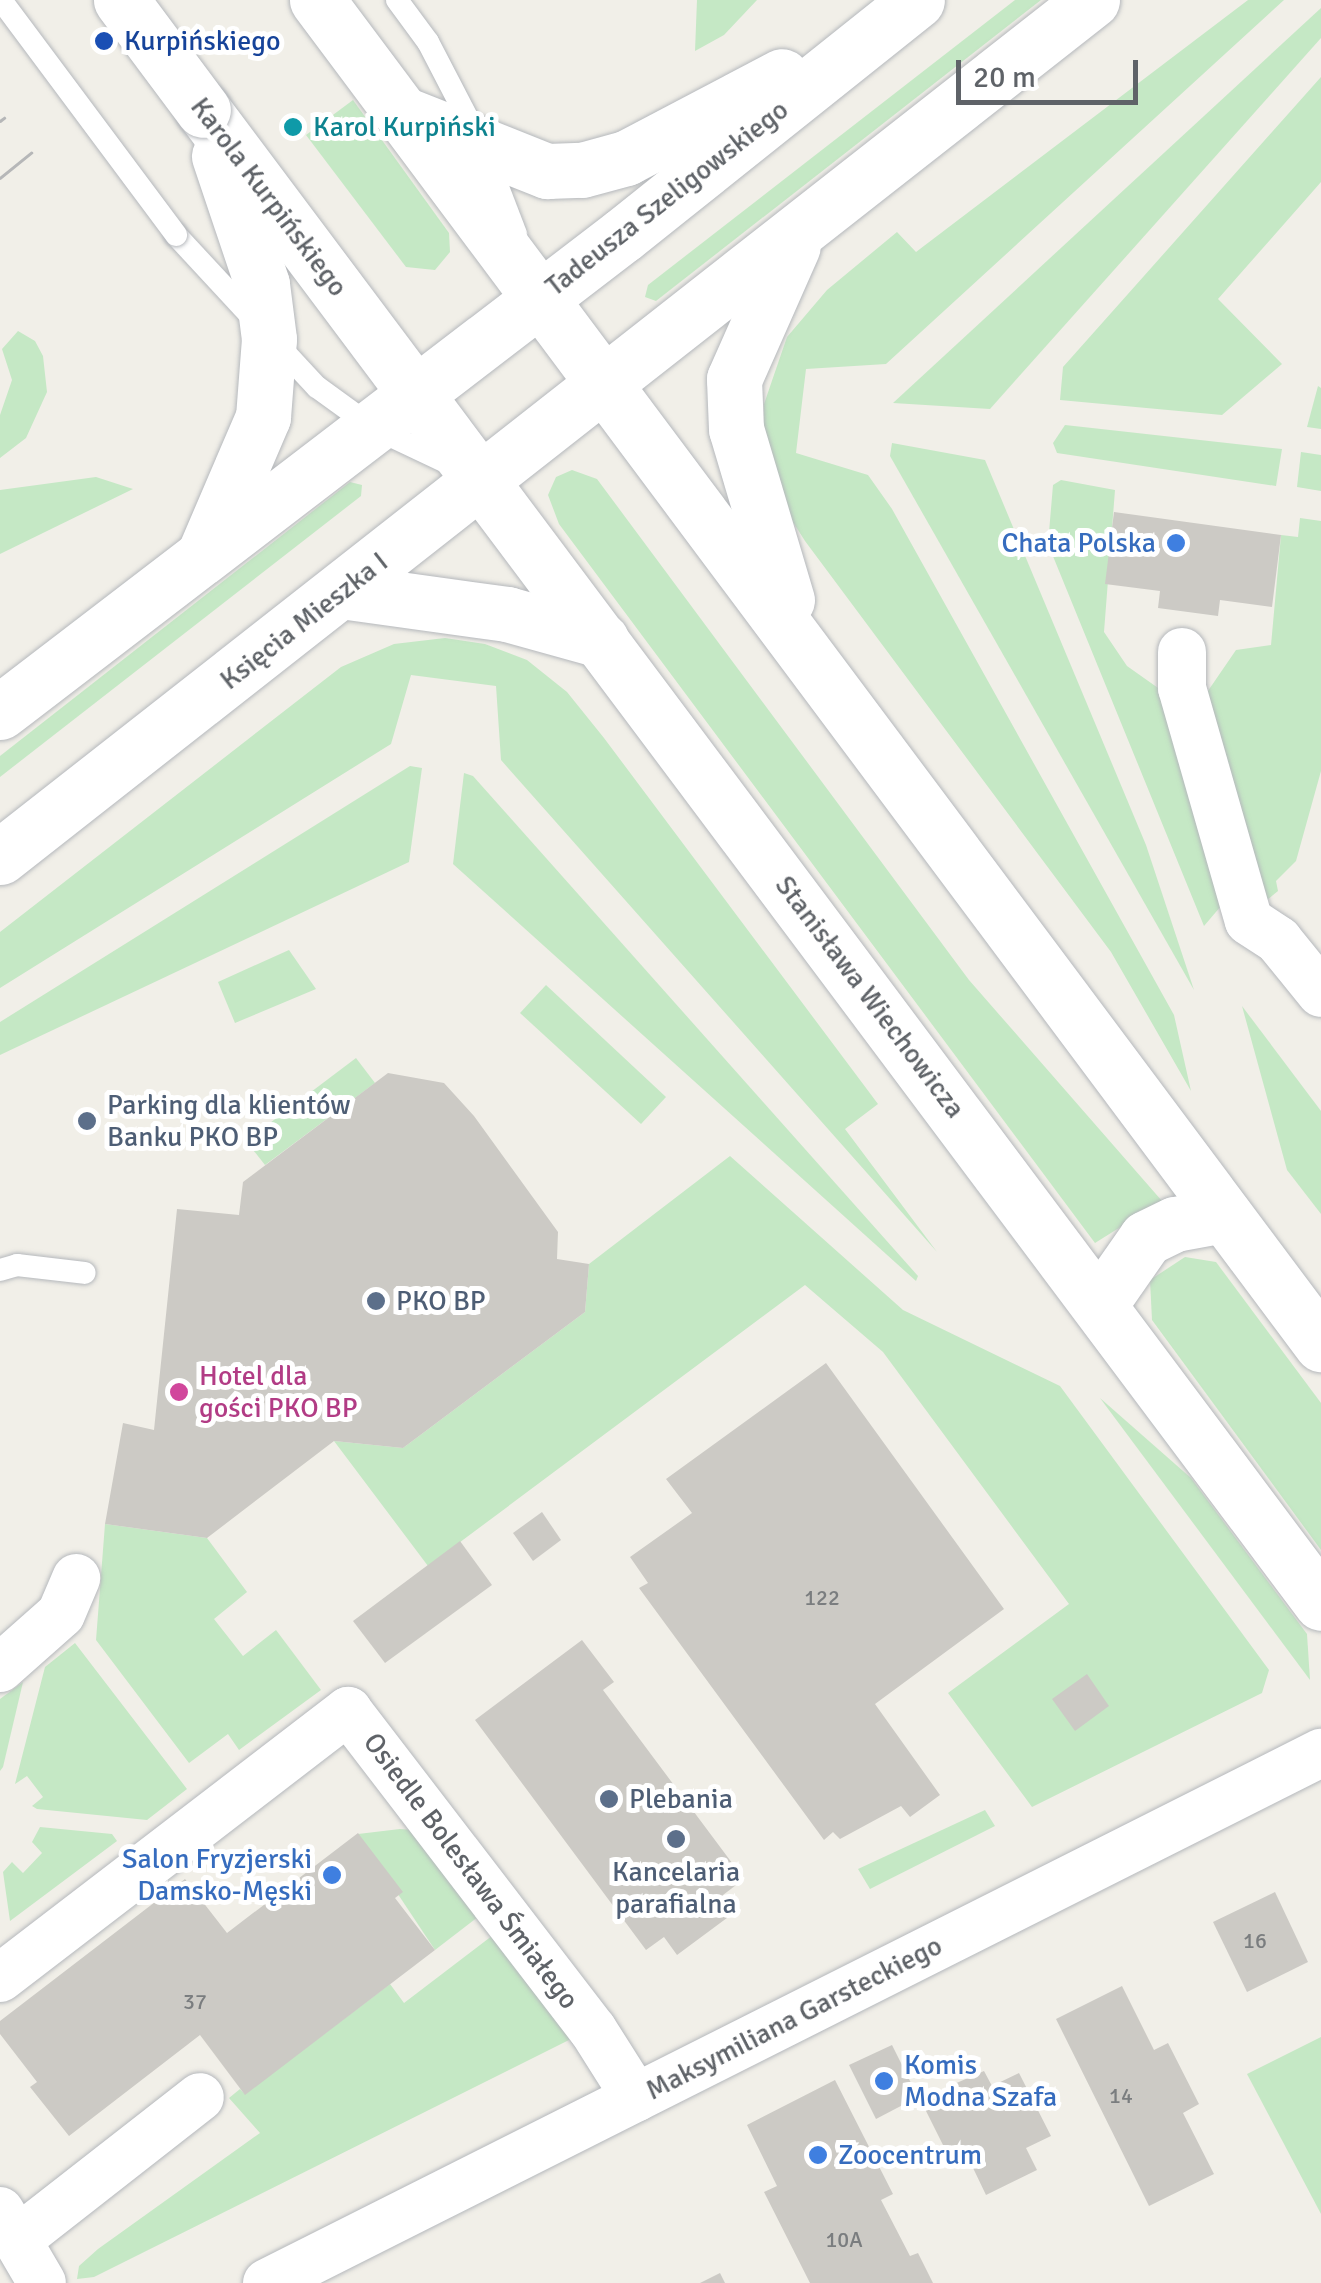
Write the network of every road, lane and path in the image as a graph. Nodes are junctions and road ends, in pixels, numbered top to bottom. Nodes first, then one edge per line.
1 (0, 0) edge
2 (121, 0) edge
3 (317, 0) edge
4 (396, 0) edge
5 (1092, 0) edge
6 (906, 8) edge
7 (390, 97) junction
8 (483, 148) junction
9 (242, 184) junction
10 (799, 234) junction
11 (540, 298) junction
12 (270, 338) junction
13 (608, 385) junction
14 (416, 393) junction
15 (372, 427) junction
16 (484, 481) junction
17 (202, 557) junction
18 (341, 592) junction
19 (601, 640) junction
20 (801, 643) junction
21 (1182, 652) dead end
22 (0, 712) edge
23 (0, 856) edge
24 (1321, 994) edge
25 (1224, 1215) junction
26 (0, 1270) edge
27 (85, 1273) dead end
28 (1100, 1304) junction
29 (1321, 1344) edge
30 (76, 1578) dead end
31 (1321, 1604) edge
32 (0, 1668) edge
33 (1321, 1753) edge
34 (0, 1978) edge
35 (200, 2097) dead end
36 (636, 2098) junction
37 (8, 2225) edge
38 (42, 2283) edge
39 (267, 2283) edge

1 - 12 lane, bridge
2 - 9 street, Karola Kurpińskiego, bridge
3 - 7 street
4 - 8 lane
5 - 10 street
6 - 8 street
6 - 11 street, Tadeusza Szeligowskiego
7 - 8 street
7 - 11 street
8 - 11 lane
9 - 12 street
9 - 14 street, Karola Kurpińskiego
10 - 13 street
10 - 20 street
11 - 13 street
11 - 14 street, Tadeusza Szeligowskiego
12 - 15 lane
12 - 17 street
13 - 16 street, Księcia Mieszka I
13 - 20 street
14 - 15 street
14 - 16 street, Stanisława Wiechowicza
15 - 16 lane
15 - 17 street
16 - 18 street, Księcia Mieszka I
16 - 19 street, Stanisława Wiechowicza
17 - 22 street
18 - 19 street
18 - 23 street, Księcia Mieszka I
19 - 28 street, Stanisława Wiechowicza
20 - 25 street
21 - 24 street
25 - 28 street
25 - 29 street
26 - 27 lane
28 - 31 street, Stanisława Wiechowicza
30 - 32 street
33 - 36 street, Maksymiliana Garsteckiego
34 - 36 street, Osiedle Bolesława Śmiałego
35 - 37 street
36 - 39 street, Maksymiliana Garsteckiego
37 - 38 street

